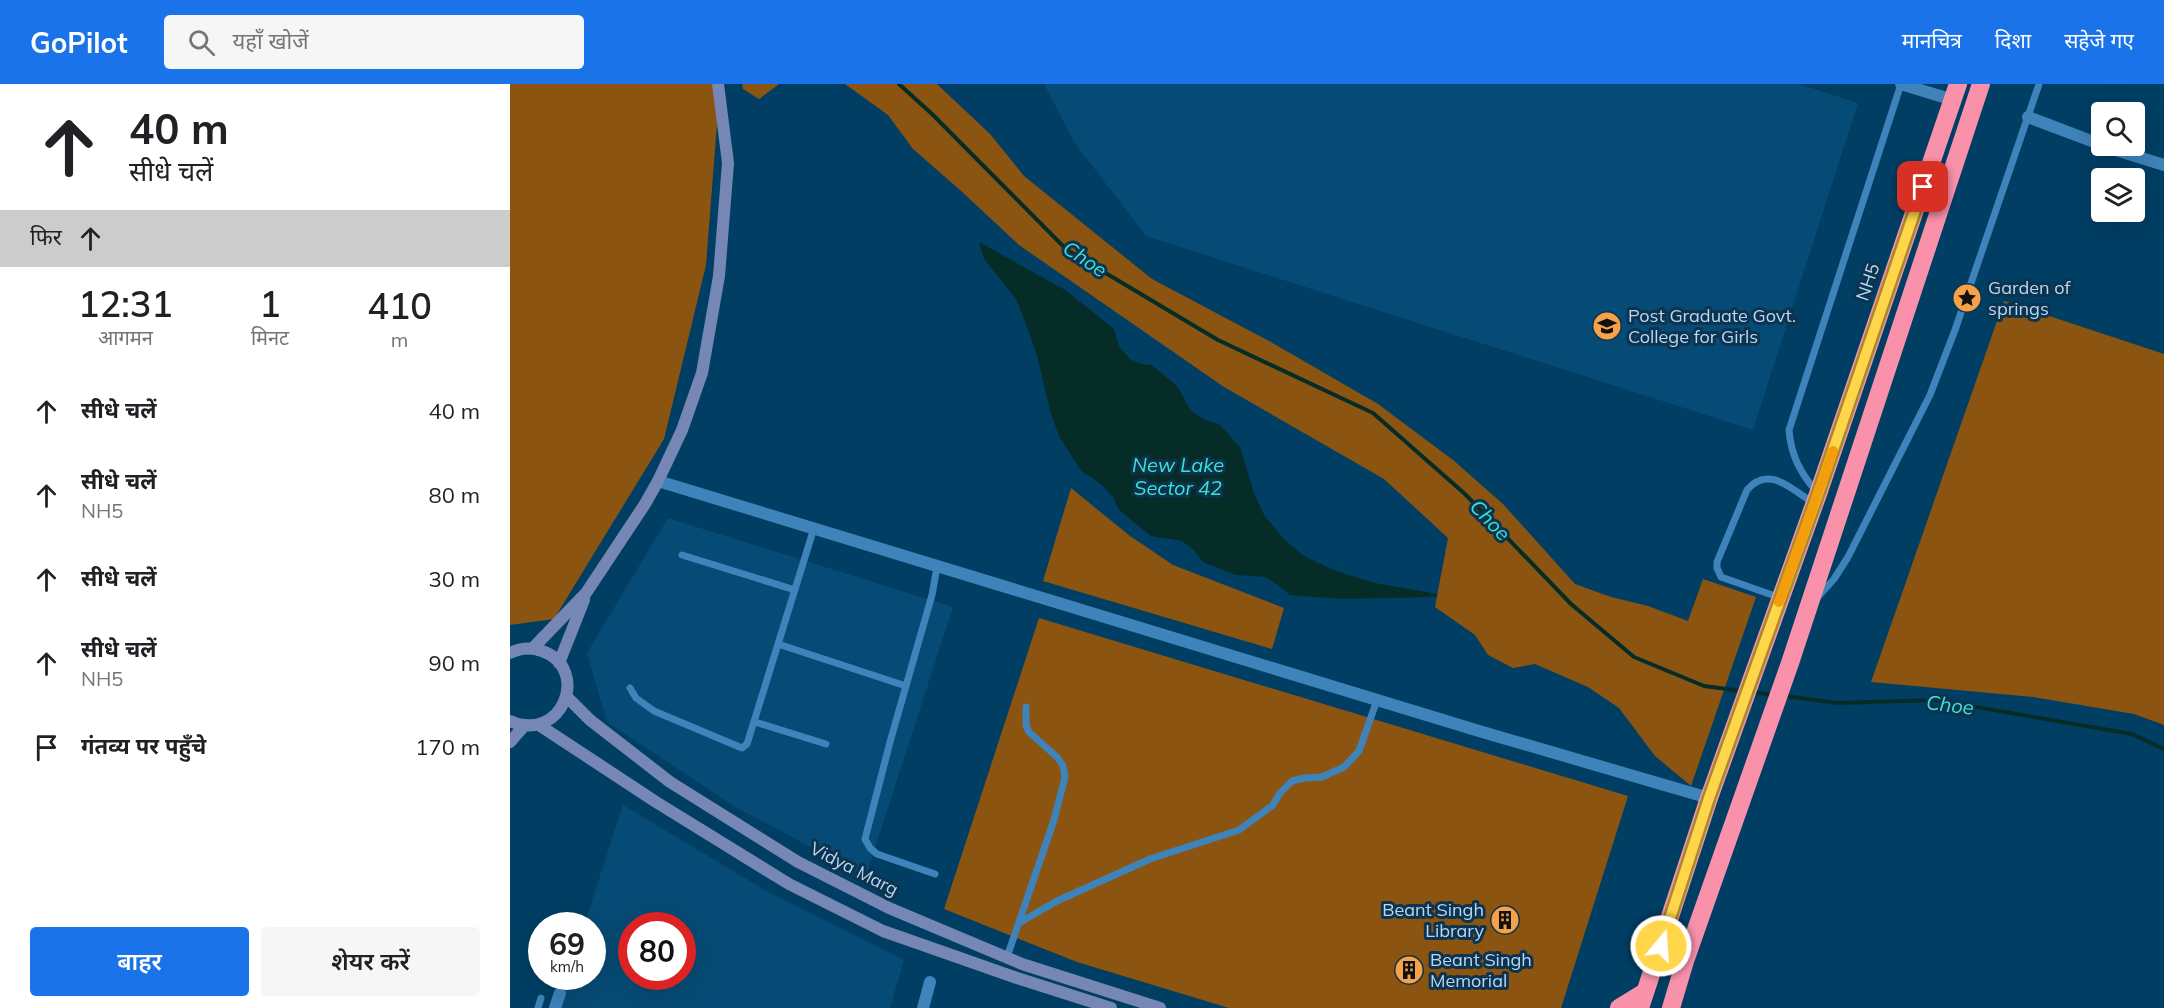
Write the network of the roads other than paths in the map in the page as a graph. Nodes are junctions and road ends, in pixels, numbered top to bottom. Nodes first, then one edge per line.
1 (718, 84) edge
2 (1901, 84) edge
3 (1981, 84) edge
4 (2039, 84) edge
5 (1956, 92) edge
6 (2028, 117) junction
7 (2091, 141) edge
8 (2136, 156) edge
9 (2164, 165) edge
10 (658, 482) junction
11 (1816, 499) junction
12 (814, 528) junction
13 (682, 555) dead end
14 (937, 567) junction
15 (795, 590) junction
16 (586, 593) junction
17 (1781, 598) junction
18 (1807, 609) junction
19 (778, 644) junction
20 (533, 648) junction
21 (512, 650) edge
22 (560, 663) junction
23 (906, 686) junction
24 (630, 688) dead end
25 (567, 697) junction
26 (1377, 700) junction
27 (1026, 707) dead end
28 (510, 721) edge
29 (755, 722) junction
30 (540, 725) junction
31 (524, 726) junction
32 (510, 742) edge
33 (826, 744) dead end
34 (1709, 798) junction
35 (935, 874) dead end
36 (1019, 923) junction
37 (1007, 957) junction
38 (930, 982) dead end
39 (560, 993) dead end
40 (541, 998) dead end
41 (1643, 1000) edge
42 (538, 1008) edge
43 (555, 1008) edge
44 (923, 1008) edge
45 (1111, 1008) edge
46 (1160, 1008) edge
47 (1620, 1008) edge
48 (1671, 1008) edge

1 - 10 main road
2 - 5 street
2 - 11 lane
3 - 18 highway
4 - 6 lane
5 - 11 highway, NH5 / NH5
6 - 7 street
6 - 18 lane
8 - 9 street
10 - 12 street
10 - 16 main road
11 - 17 highway, NH5
11 - 17 lane
12 - 14 street
12 - 15 lane
13 - 15 lane
14 - 23 lane
14 - 26 street
15 - 19 lane
16 - 20 main road
16 - 22 main road
17 - 34 highway, NH5
18 - 48 highway
19 - 23 lane
19 - 29 lane
20 - 21 main road
20 - 22 main road
22 - 25 main road
23 - 35 lane
24 - 29 lane
25 - 30 main road
25 - 37 main road, Vidya Marg
26 - 34 street
26 - 36 lane
27 - 36 lane
28 - 31 main road
29 - 33 lane
30 - 31 main road
30 - 45 main road
31 - 32 main road
34 - 41 highway, NH5
36 - 37 lane
37 - 46 main road, Vidya Marg
38 - 44 street
39 - 43 street
40 - 42 lane
41 - 47 highway

